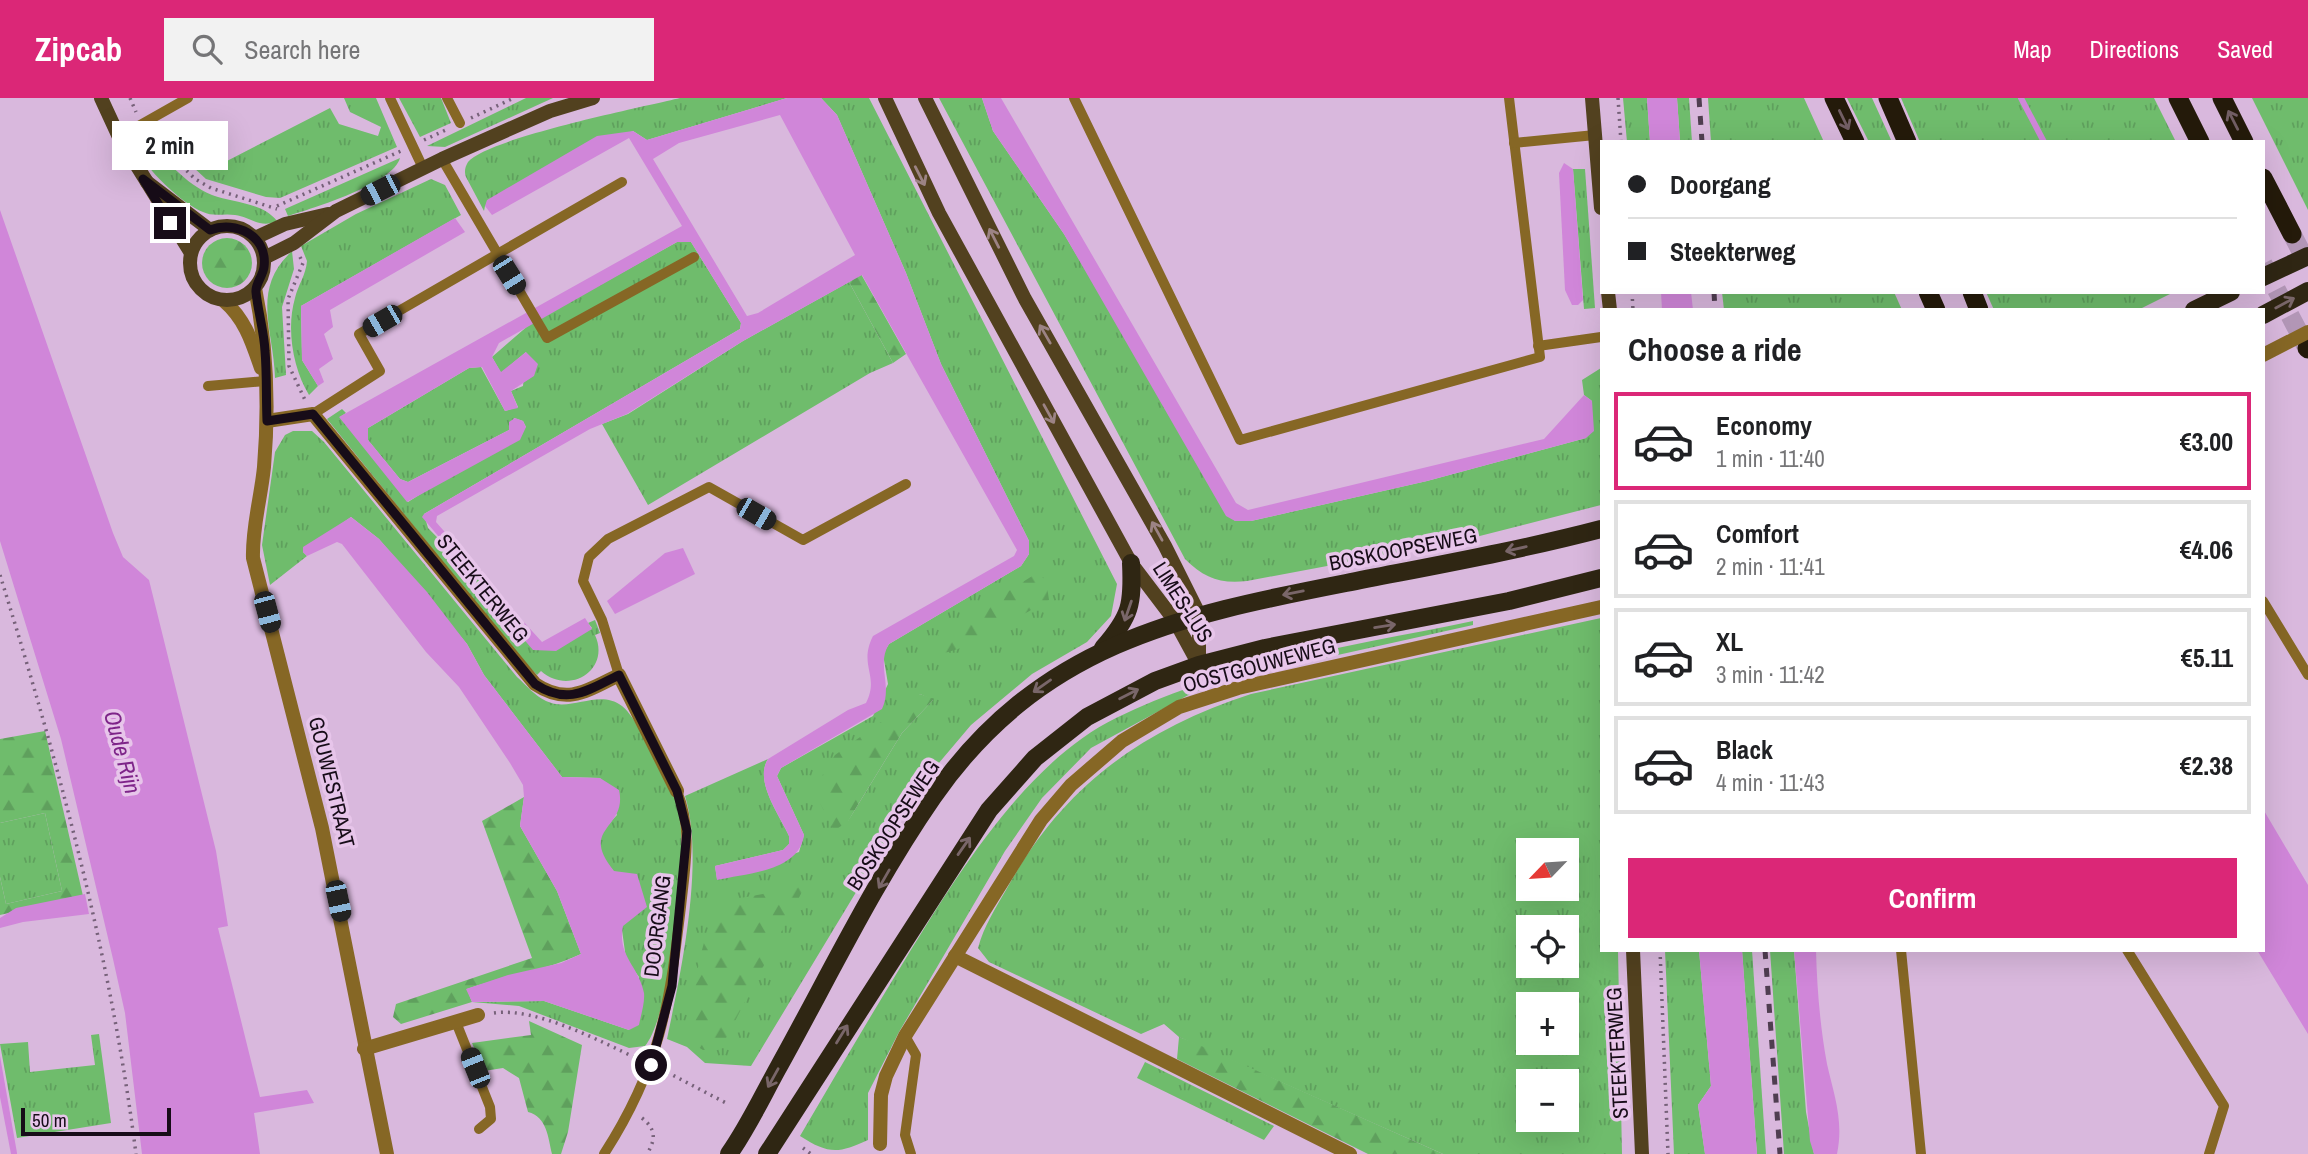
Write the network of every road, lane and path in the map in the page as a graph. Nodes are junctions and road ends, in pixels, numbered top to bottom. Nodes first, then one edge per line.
1 (101, 98) edge
2 (188, 98) edge
3 (390, 98) edge
4 (514, 98) edge
5 (593, 98) edge
6 (882, 98) edge
7 (1073, 98) edge
8 (1509, 98) edge
9 (1592, 98) edge
10 (1618, 98) edge
11 (1834, 98) edge
12 (1888, 98) edge
13 (2178, 98) edge
14 (2222, 98) edge
15 (926, 99) edge
16 (449, 102) edge
17 (460, 123) junction
18 (1595, 135) junction
19 (119, 137) junction
20 (1621, 140) edge
21 (1854, 140) edge
22 (1906, 140) edge
23 (2199, 140) edge
24 (2243, 140) edge
25 (1514, 143) junction
26 (412, 145) junction
27 (442, 159) junction
28 (423, 169) junction
29 (143, 179) junction
30 (622, 182) dead end
31 (2265, 182) edge
32 (1600, 196) edge
33 (276, 206) dead end
34 (336, 211) junction
35 (210, 230) junction
36 (2291, 234) tunnel mouth
37 (255, 238) junction
38 (191, 253) junction
39 (496, 255) junction
40 (2308, 256) edge
41 (694, 257) dead end
42 (264, 258) junction
43 (2265, 276) edge
44 (255, 288) junction
45 (2308, 291) edge
46 (2227, 294) edge
47 (224, 300) junction
48 (2198, 308) edge
49 (2265, 314) edge
50 (2308, 332) edge
51 (1600, 337) edge
52 (1538, 346) junction
53 (2265, 354) edge
54 (265, 381) junction
55 (208, 386) dead end
56 (313, 414) junction
57 (267, 421) junction
58 (906, 484) dead end
59 (1600, 529) edge
60 (1132, 562) junction
61 (0, 575) edge
62 (1594, 580) edge
63 (2265, 604) edge
64 (1596, 609) edge
65 (1199, 614) junction
66 (1175, 621) junction
67 (1101, 651) junction
68 (1199, 665) junction
69 (619, 675) junction
70 (2308, 675) edge
71 (677, 791) joint
72 (1633, 952) edge
73 (1660, 952) edge
74 (1901, 952) edge
75 (2128, 952) edge
76 (955, 956) junction
77 (478, 1015) joint
78 (456, 1022) junction
79 (905, 1036) junction
80 (364, 1049) junction
81 (651, 1065) junction
82 (728, 1104) dead end
83 (632, 1110) junction
84 (479, 1129) dead end
85 (880, 1144) dead end
86 (803, 1148) dead end
87 (136, 1154) edge
88 (387, 1154) edge
89 (604, 1154) edge
90 (647, 1154) edge
91 (729, 1154) edge
92 (767, 1154) edge
93 (811, 1154) edge
94 (911, 1154) edge
95 (1350, 1154) edge
96 (1642, 1154) edge
97 (1668, 1154) edge
98 (1921, 1154) edge
99 (2209, 1154) edge

1 - 19 main road
2 - 19 lane
3 - 26 lane
4 - 17 path
5 - 27 main road
6 -> 60 main road, LIMES-LUS
7 - 52 lane
8 - 25 lane
9 - 18 main road
10 - 20 path
11 -> 21 highway
12 - 22 highway
13 - 23 highway
24 -> 14 highway
65 -> 15 main road, LIMES-LUS
16 - 17 lane
17 - 26 path
18 - 25 lane
18 - 32 main road
19 - 29 main road
25 - 52 lane
26 - 28 lane
26 - 33 path
27 - 28 main road
27 - 39 lane
28 - 34 main road
29 - 35 main road
29 - 38 main road
30 - 39 lane
31 - 36 highway
34 - 37 main road
34 - 42 main road
35 - 37 main road
35 - 38 main road
37 - 42 main road
38 - 47 main road
39 - 41 lane
39 - 56 lane
40 - 43 main road, bridge
42 - 44 main road
44 - 47 main road
44 - 54 street
49 -> 45 main road, bridge
46 - 48 main road
47 - 54 street
50 - 53 street, bridge
51 - 52 lane
54 - 55 lane
54 - 57 street
56 - 57 street
56 - 69 street, STEEKTERWEG
57 - 80 street, GOUWESTRAAT
58 - 69 lane
59 -> 65 main road, BOSKOOPSEWEG
60 - 66 main road, LIMES-LUS
60 -> 67 main road
61 - 87 path
68 -> 62 main road
63 - 70 lane
64 - 76 street, OOSTGOUWEWEG
65 - 66 main road, BOSKOOPSEWEG
65 - 68 main road, LIMES-LUS
66 - 67 main road, BOSKOOPSEWEG
66 - 68 main road, LIMES-LUS
67 -> 91 main road, BOSKOOPSEWEG
92 -> 68 main road
69 - 71 street
71 - 81 lane, DOORGANG
72 - 96 main road, STEEKTERWEG
73 - 97 path
74 - 98 lane
75 - 99 lane
76 - 79 street, OOSTGOUWEWEG
76 - 95 street
77 - 78 street
77 - 81 path
78 - 80 street
78 - 84 lane
79 - 85 street, OOSTGOUWEWEG
79 - 94 lane
80 - 88 street, GOUWESTRAAT
81 - 82 path
81 - 83 lane
83 - 89 lane
83 - 90 path
86 - 93 path

